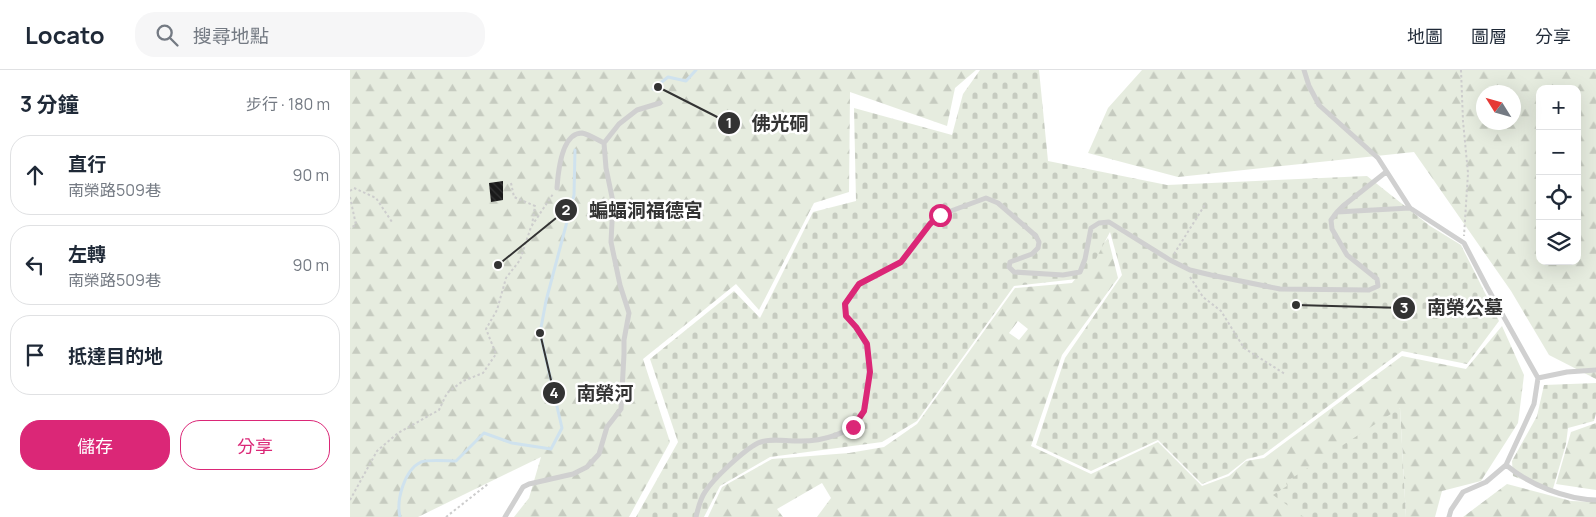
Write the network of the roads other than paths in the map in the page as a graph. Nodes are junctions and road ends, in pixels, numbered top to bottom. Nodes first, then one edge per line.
1 (1304, 70) edge
2 (660, 103) dead end
3 (604, 143) junction
4 (1386, 172) junction
5 (557, 188) road end
6 (1410, 208) junction
7 (1337, 212) junction
8 (1596, 370) edge
9 (1538, 378) junction
10 (1506, 465) junction
11 (1596, 500) edge
12 (505, 517) edge
13 (696, 517) edge
14 (1449, 517) edge

1 - 4 lane
2 - 3 lane
3 - 5 lane
3 - 12 lane
4 - 6 lane
4 - 7 lane
6 - 7 lane
6 - 9 lane
7 - 13 lane
8 - 9 lane
9 - 10 lane
10 - 11 lane
10 - 14 lane

